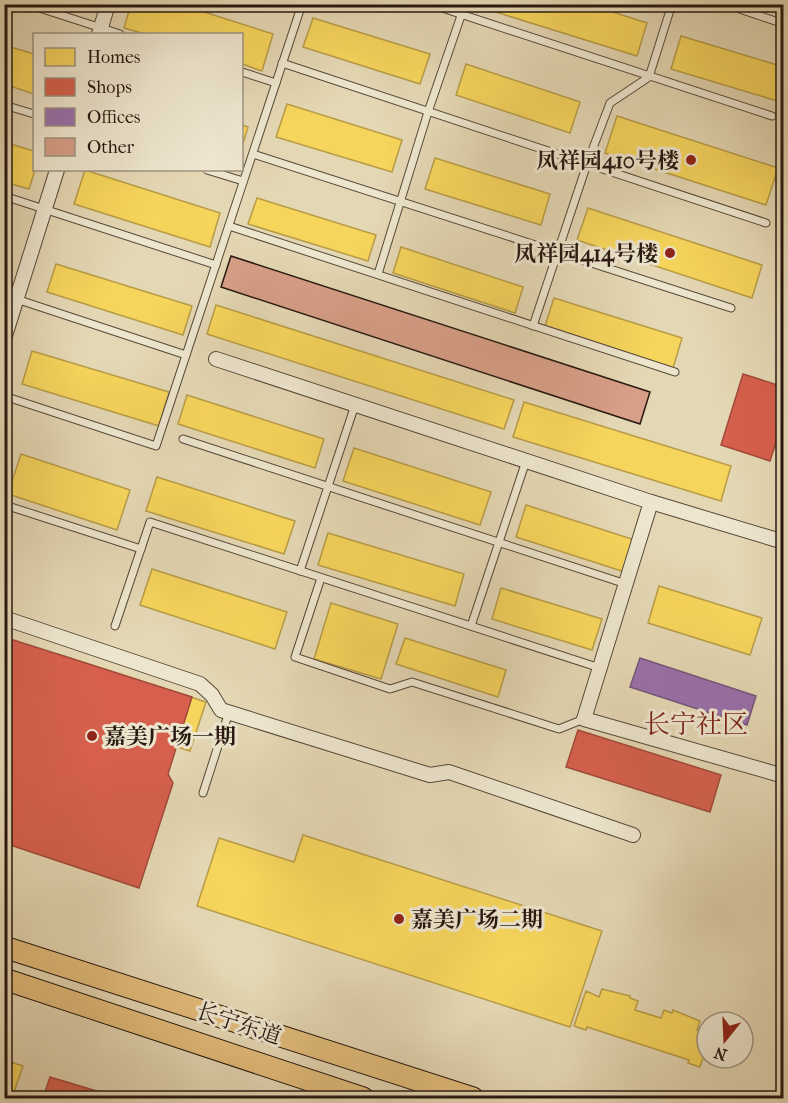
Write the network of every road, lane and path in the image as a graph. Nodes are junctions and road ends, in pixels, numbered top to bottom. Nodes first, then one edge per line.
1 (27, 4) edge
2 (108, 4) edge
3 (302, 4) edge
4 (430, 4) edge
5 (465, 4) edge
6 (672, 4) edge
7 (725, 4) edge
8 (461, 15) junction
9 (783, 24) edge
10 (100, 32) edge
11 (282, 63) junction
12 (243, 72) edge
13 (649, 77) junction
14 (276, 83) junction
15 (4, 105) edge
16 (428, 112) junction
17 (33, 114) edge
18 (772, 116) dead end
19 (253, 154) junction
20 (587, 164) junction
21 (57, 171) edge
22 (210, 171) edge
23 (243, 181) junction
24 (4, 196) edge
25 (401, 202) junction
26 (45, 209) junction
27 (766, 223) dead end
28 (229, 226) junction
29 (558, 252) junction
30 (216, 265) junction
31 (378, 274) junction
32 (11, 297) edge
33 (731, 308) dead end
34 (533, 326) junction
35 (4, 339) edge
36 (186, 355) junction
37 (216, 359) dead end
38 (675, 372) dead end
39 (4, 396) edge
40 (355, 405) junction
41 (183, 439) dead end
42 (526, 461) junction
43 (328, 487) junction
44 (651, 502) junction
45 (12, 507) dead end
46 (783, 542) edge
47 (499, 543) junction
48 (141, 549) junction
49 (300, 571) junction
50 (321, 578) junction
51 (626, 584) junction
52 (4, 618) edge
53 (115, 626) dead end
54 (471, 626) junction
55 (600, 668) junction
56 (229, 712) junction
57 (584, 718) junction
58 (783, 776) edge
59 (203, 793) dead end
60 (633, 835) dead end
61 (4, 947) edge
62 (4, 980) edge
63 (363, 1098) edge
64 (473, 1098) edge

1 - 10 lane
2 - 10 street
3 - 11 lane
4 - 8 lane
5 - 8 lane
6 - 13 lane
7 - 9 lane
8 - 13 lane
8 - 16 lane
11 - 14 lane
11 - 16 lane
12 - 14 lane
13 - 18 lane
13 - 20 lane
14 - 19 lane
15 - 17 lane
16 - 20 lane
16 - 25 lane
19 - 23 lane
19 - 25 lane
20 - 27 lane
20 - 29 lane
21 - 26 street
22 - 23 lane
23 - 28 lane
24 - 26 lane
25 - 29 lane
25 - 31 lane
26 - 30 lane
26 - 32 street
28 - 30 lane
28 - 31 lane
29 - 33 lane
29 - 34 lane
30 - 36 lane
31 - 34 lane
32 - 35 street
32 - 36 lane
34 - 38 lane
36 - 39 lane
37 - 40 street
40 - 42 street
40 - 43 lane
41 - 43 lane
42 - 44 street
42 - 47 lane
43 - 47 lane
43 - 49 lane
44 - 46 street
44 - 51 street
45 - 48 lane
47 - 51 lane
47 - 54 lane
48 - 49 lane
48 - 53 lane
49 - 50 lane
50 - 54 lane
50 - 57 lane
51 - 55 street
52 - 56 street
54 - 55 lane
55 - 57 street
56 - 59 lane
56 - 60 street
57 - 58 street
61 - 64 main road, 长宁东道
62 - 63 main road, 长宁东道

